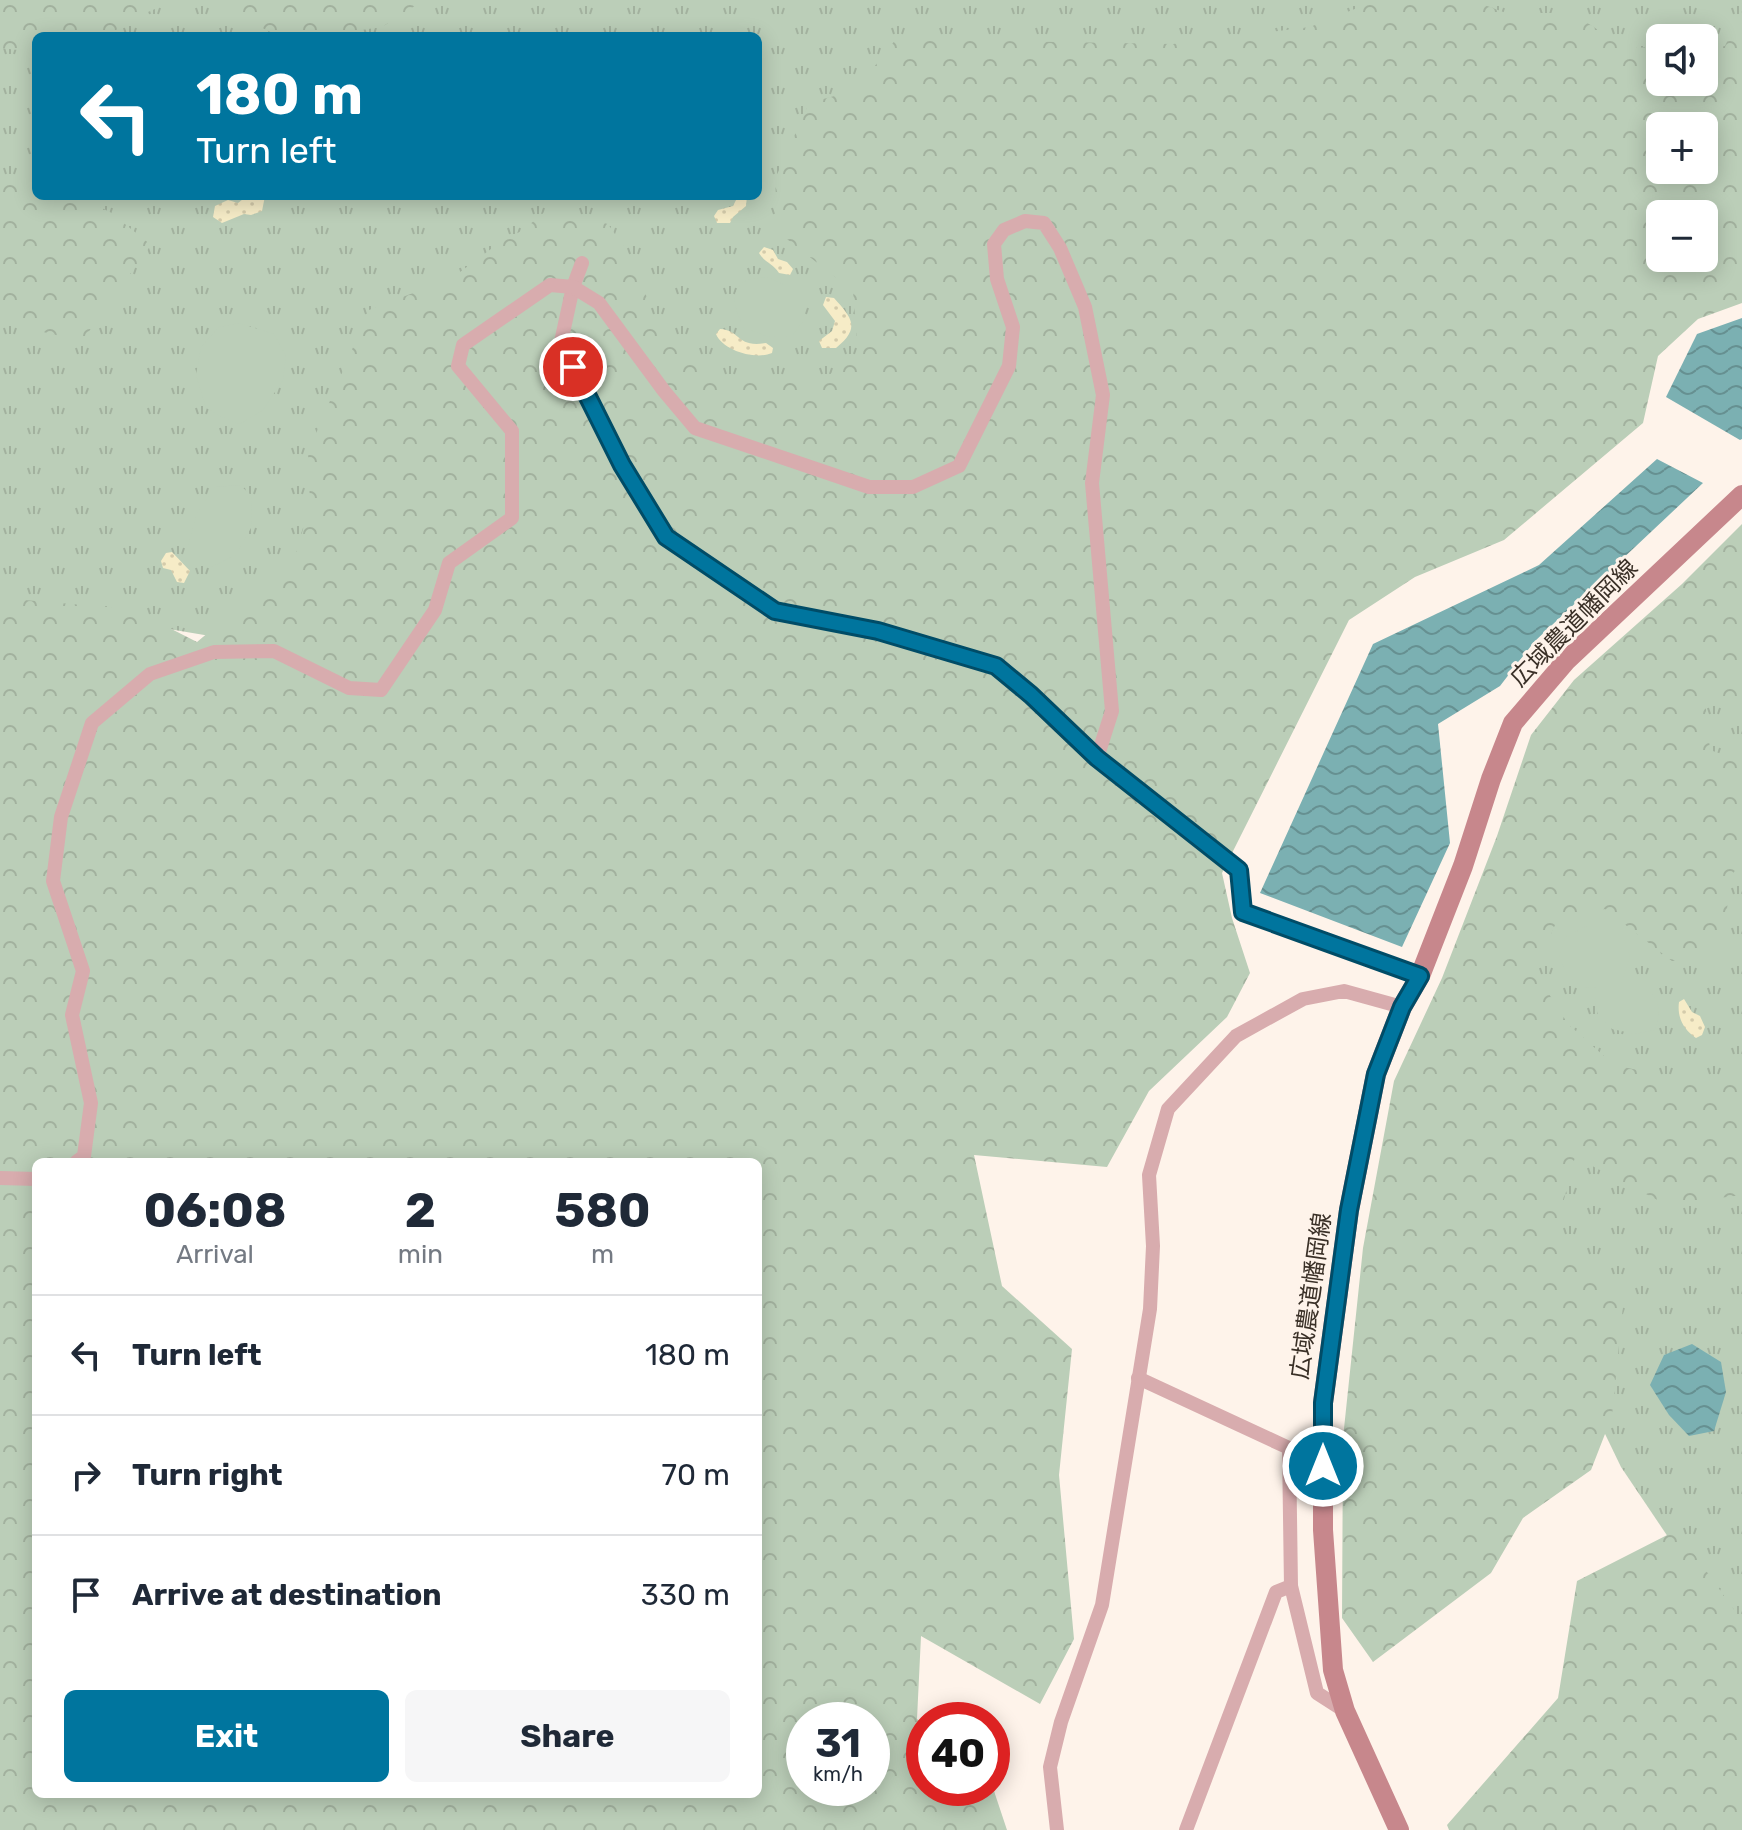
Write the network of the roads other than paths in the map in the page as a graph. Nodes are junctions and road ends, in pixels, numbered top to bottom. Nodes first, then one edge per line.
1 (582, 263) dead end
2 (573, 287) junction
3 (1742, 495) edge
4 (1097, 758) junction
5 (1420, 976) junction
6 (1402, 1007) junction
7 (81, 1158) edge
8 (0, 1178) edge
9 (32, 1179) edge
10 (1138, 1378) junction
11 (1291, 1586) junction
12 (1345, 1711) junction
13 (1057, 1830) edge
14 (1186, 1830) edge
15 (1399, 1830) edge

1 - 2 street
2 - 4 street
2 - 4 street
2 - 7 street
3 - 5 street, 広域農道幡岡線
4 - 5 street
5 - 6 street, 広域農道幡岡線
6 - 10 street
6 - 12 street, 広域農道幡岡線
8 - 9 street
10 - 11 street
10 - 13 street
11 - 12 street
11 - 14 street
12 - 15 street, 広域農道幡岡線

